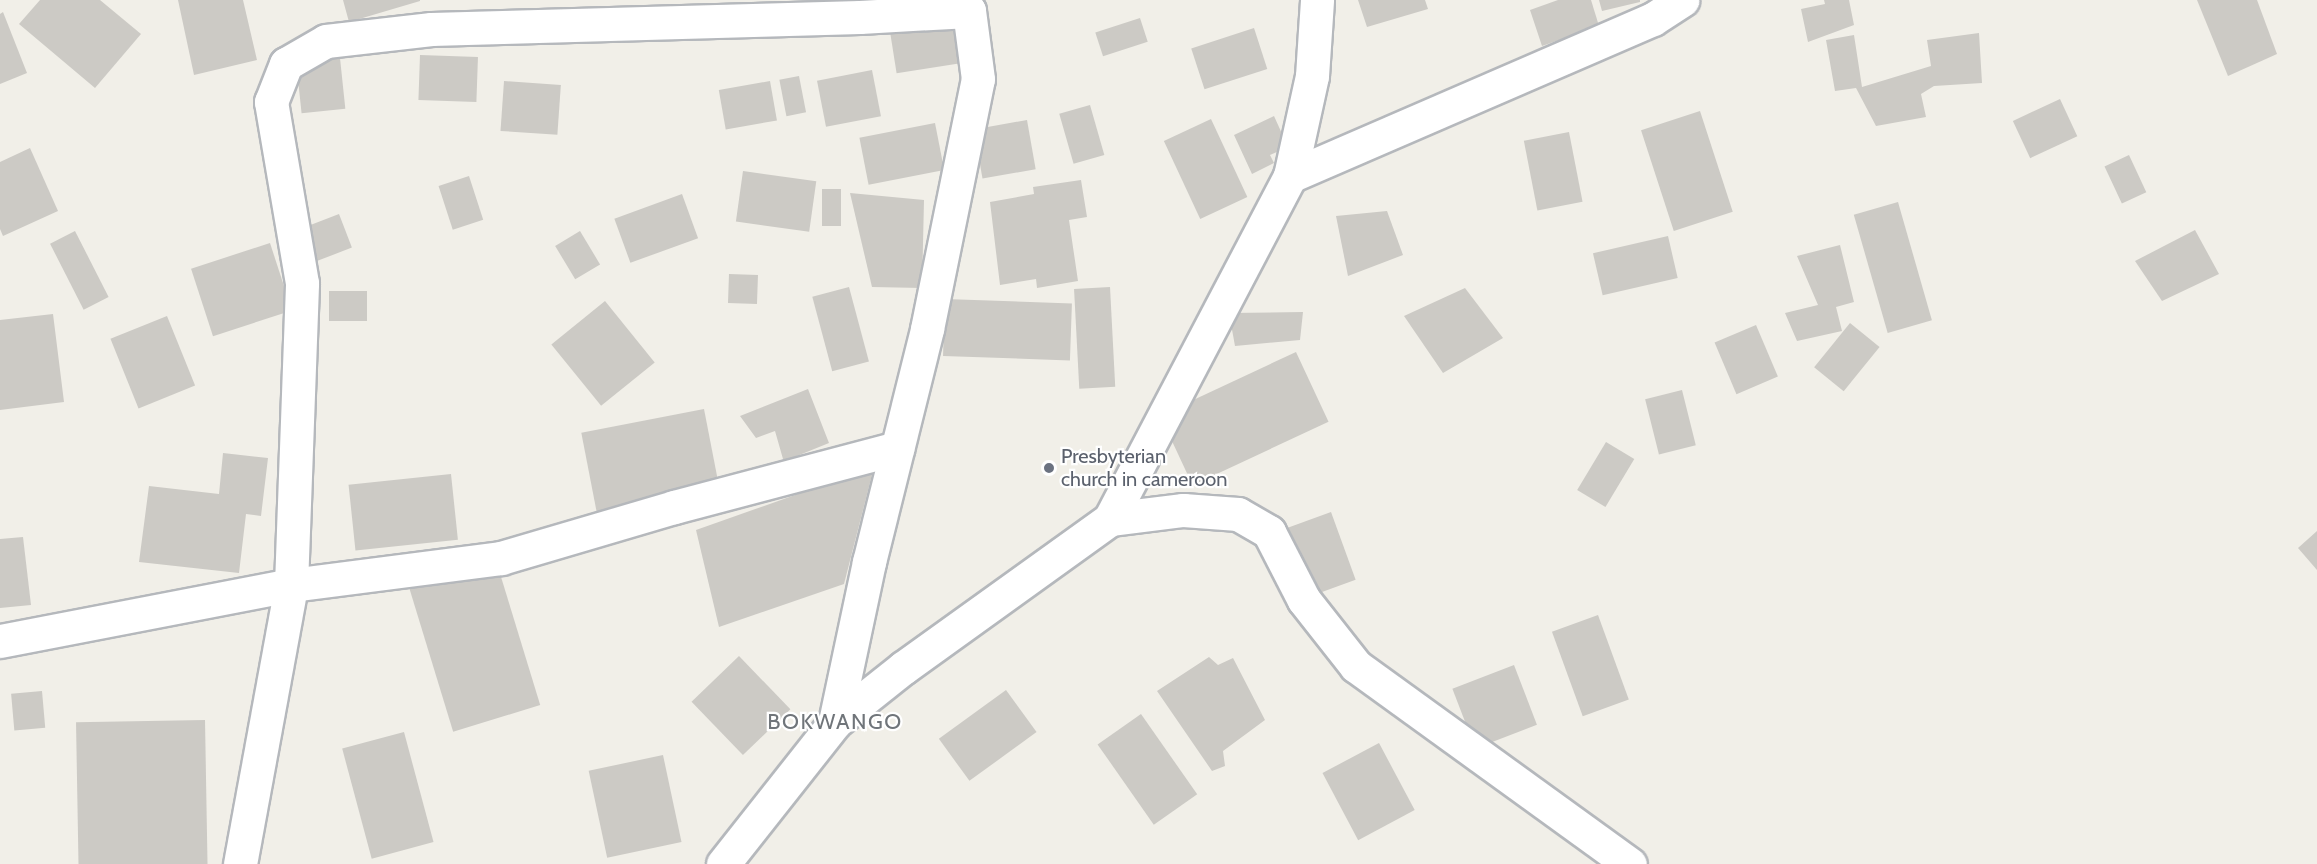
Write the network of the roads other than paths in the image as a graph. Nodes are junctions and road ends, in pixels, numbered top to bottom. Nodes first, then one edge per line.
1 (1317, 0) edge
2 (1682, 0) edge
3 (966, 5) edge
4 (1290, 176) junction
5 (897, 448) junction
6 (1110, 519) junction
7 (291, 585) junction
8 (0, 641) edge
9 (835, 722) junction
10 (240, 864) edge
11 (723, 864) edge
12 (1630, 864) edge

1 - 4 street
2 - 4 street
3 - 5 street
3 - 7 street
4 - 6 street
5 - 7 street
5 - 9 street
6 - 9 street
6 - 12 street
7 - 8 street
7 - 10 street
9 - 11 street

